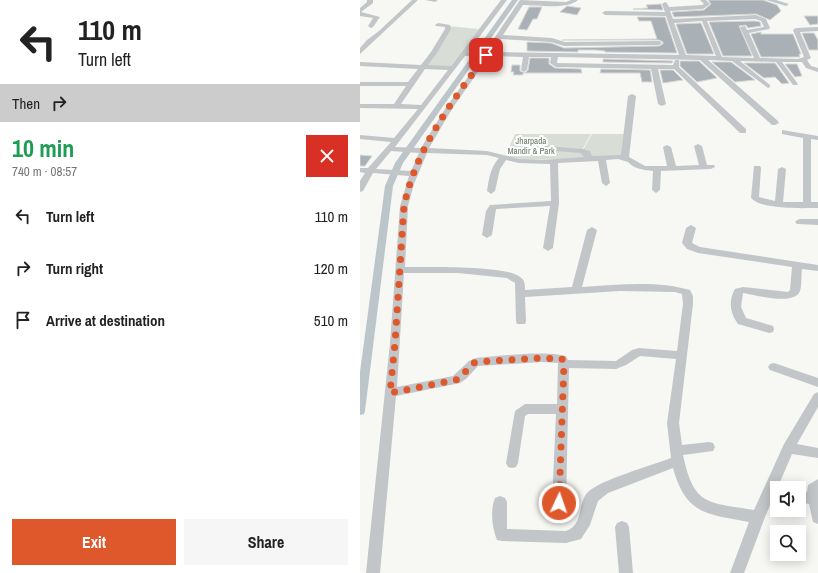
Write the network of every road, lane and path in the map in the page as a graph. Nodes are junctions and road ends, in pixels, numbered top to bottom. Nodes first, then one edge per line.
1 (370, 0) edge
2 (414, 0) edge
3 (428, 0) edge
4 (435, 0) edge
5 (504, 0) edge
6 (575, 0) edge
7 (703, 0) edge
8 (769, 0) edge
9 (522, 1) edge
10 (786, 4) dead end
11 (667, 9) junction
12 (360, 12) edge
13 (606, 13) dead end
14 (704, 20) junction
15 (671, 21) junction
16 (438, 25) dead end
17 (371, 26) dead end
18 (818, 29) edge
19 (498, 37) junction
20 (659, 43) dead end
21 (360, 52) edge
22 (463, 54) junction
23 (486, 55) junction
24 (526, 56) junction
25 (555, 56) junction
26 (680, 57) junction
27 (808, 57) junction
28 (702, 58) junction
29 (720, 59) junction
30 (735, 60) junction
31 (758, 60) junction
32 (778, 61) junction
33 (360, 64) edge
34 (423, 66) junction
35 (654, 66) junction
36 (676, 67) junction
37 (452, 68) junction
38 (524, 70) dead end
39 (818, 70) edge
40 (360, 84) edge
41 (411, 84) junction
42 (795, 84) dead end
43 (768, 86) dead end
44 (632, 96) dead end
45 (662, 104) dead end
46 (360, 107) edge
47 (396, 107) junction
48 (422, 108) junction
49 (775, 123) dead end
50 (743, 131) dead end
51 (785, 132) dead end
52 (807, 136) junction
53 (360, 137) edge
54 (818, 138) edge
55 (396, 140) junction
56 (698, 146) dead end
57 (667, 147) dead end
58 (546, 148) dead end
59 (388, 149) junction
60 (418, 151) junction
61 (504, 158) junction
62 (625, 158) junction
63 (602, 159) junction
64 (589, 160) junction
65 (554, 162) junction
66 (672, 168) junction
67 (757, 168) dead end
68 (657, 169) junction
69 (782, 169) dead end
70 (360, 170) edge
71 (370, 171) junction
72 (413, 174) junction
73 (606, 183) dead end
74 (360, 189) edge
75 (656, 190) dead end
76 (491, 191) dead end
77 (555, 203) junction
78 (779, 203) junction
79 (807, 205) junction
80 (818, 205) edge
81 (800, 222) dead end
82 (818, 222) edge
83 (691, 228) dead end
84 (592, 230) dead end
85 (487, 235) dead end
86 (548, 248) dead end
87 (797, 264) junction
88 (818, 268) edge
89 (400, 270) junction
90 (576, 290) junction
91 (520, 294) junction
92 (521, 321) dead end
93 (770, 329) dead end
94 (682, 355) junction
95 (564, 364) junction
96 (774, 367) dead end
97 (818, 383) edge
98 (390, 393) junction
99 (818, 397) edge
100 (563, 409) junction
101 (709, 447) dead end
102 (788, 448) junction
103 (818, 453) edge
104 (677, 456) junction
105 (512, 463) dead end
106 (777, 481) edge
107 (818, 485) edge
108 (770, 497) edge
109 (806, 497) edge
110 (814, 499) junction
111 (500, 502) dead end
112 (559, 503) dead end
113 (758, 517) junction
114 (818, 518) edge
115 (622, 527) dead end
116 (373, 573) edge
117 (626, 573) edge
118 (737, 573) edge

1 - 12 street
2 - 21 street
3 - 4 street
5 - 22 street
6 - 9 street
7 - 11 street
8 - 10 street
9 - 19 street
11 - 13 street
11 - 15 street
12 - 17 street
14 - 15 street
14 - 29 street
14 - 31 street
15 - 26 street
16 - 34 street
18 - 27 street
19 - 20 street
19 - 23 street
22 - 23 street
22 - 37 street
23 - 24 street
23 - 60 street
24 - 25 street
24 - 38 street
25 - 26 street
25 - 35 street
26 - 28 street
26 - 36 street
27 - 32 street
27 - 39 street
28 - 29 street
28 - 49 street
29 - 30 street
30 - 31 street
30 - 43 street
31 - 32 street
32 - 42 street
33 - 34 street
34 - 37 street
34 - 41 street
35 - 36 street
35 - 45 street
36 - 50 street
37 - 48 street
40 - 41 street
41 - 47 street
44 - 62 street
46 - 47 street
47 - 48 street
48 - 55 street
51 - 52 street
52 - 54 street
52 - 79 street
53 - 55 street
55 - 59 street
56 - 66 street
57 - 66 street
58 - 64 street
59 - 60 street
59 - 71 street
60 - 61 street
60 - 72 street
61 - 65 street
61 - 76 street
62 - 63 street
62 - 68 street
63 - 64 street
63 - 73 street
64 - 65 street
65 - 77 street
66 - 68 street
67 - 78 street
68 - 75 street
69 - 78 street
70 - 71 street
71 - 72 street
71 - 74 street
72 - 89 street
77 - 85 street
77 - 86 street
78 - 79 street
79 - 80 street
81 - 82 street
83 - 87 street
84 - 90 street
87 - 88 street
87 - 93 street
89 - 91 street
89 - 98 street
90 - 91 street
90 - 94 street
91 - 92 street
94 - 95 street
94 - 104 street
95 - 98 street
95 - 100 street
96 - 97 street
98 - 116 street
99 - 102 street
100 - 105 street
100 - 112 street
101 - 104 street
102 - 103 street
102 - 106 street
104 - 111 street
104 - 113 street
107 - 110 street
108 - 113 street
109 - 110 street
110 - 114 street
113 - 118 street
115 - 117 street

